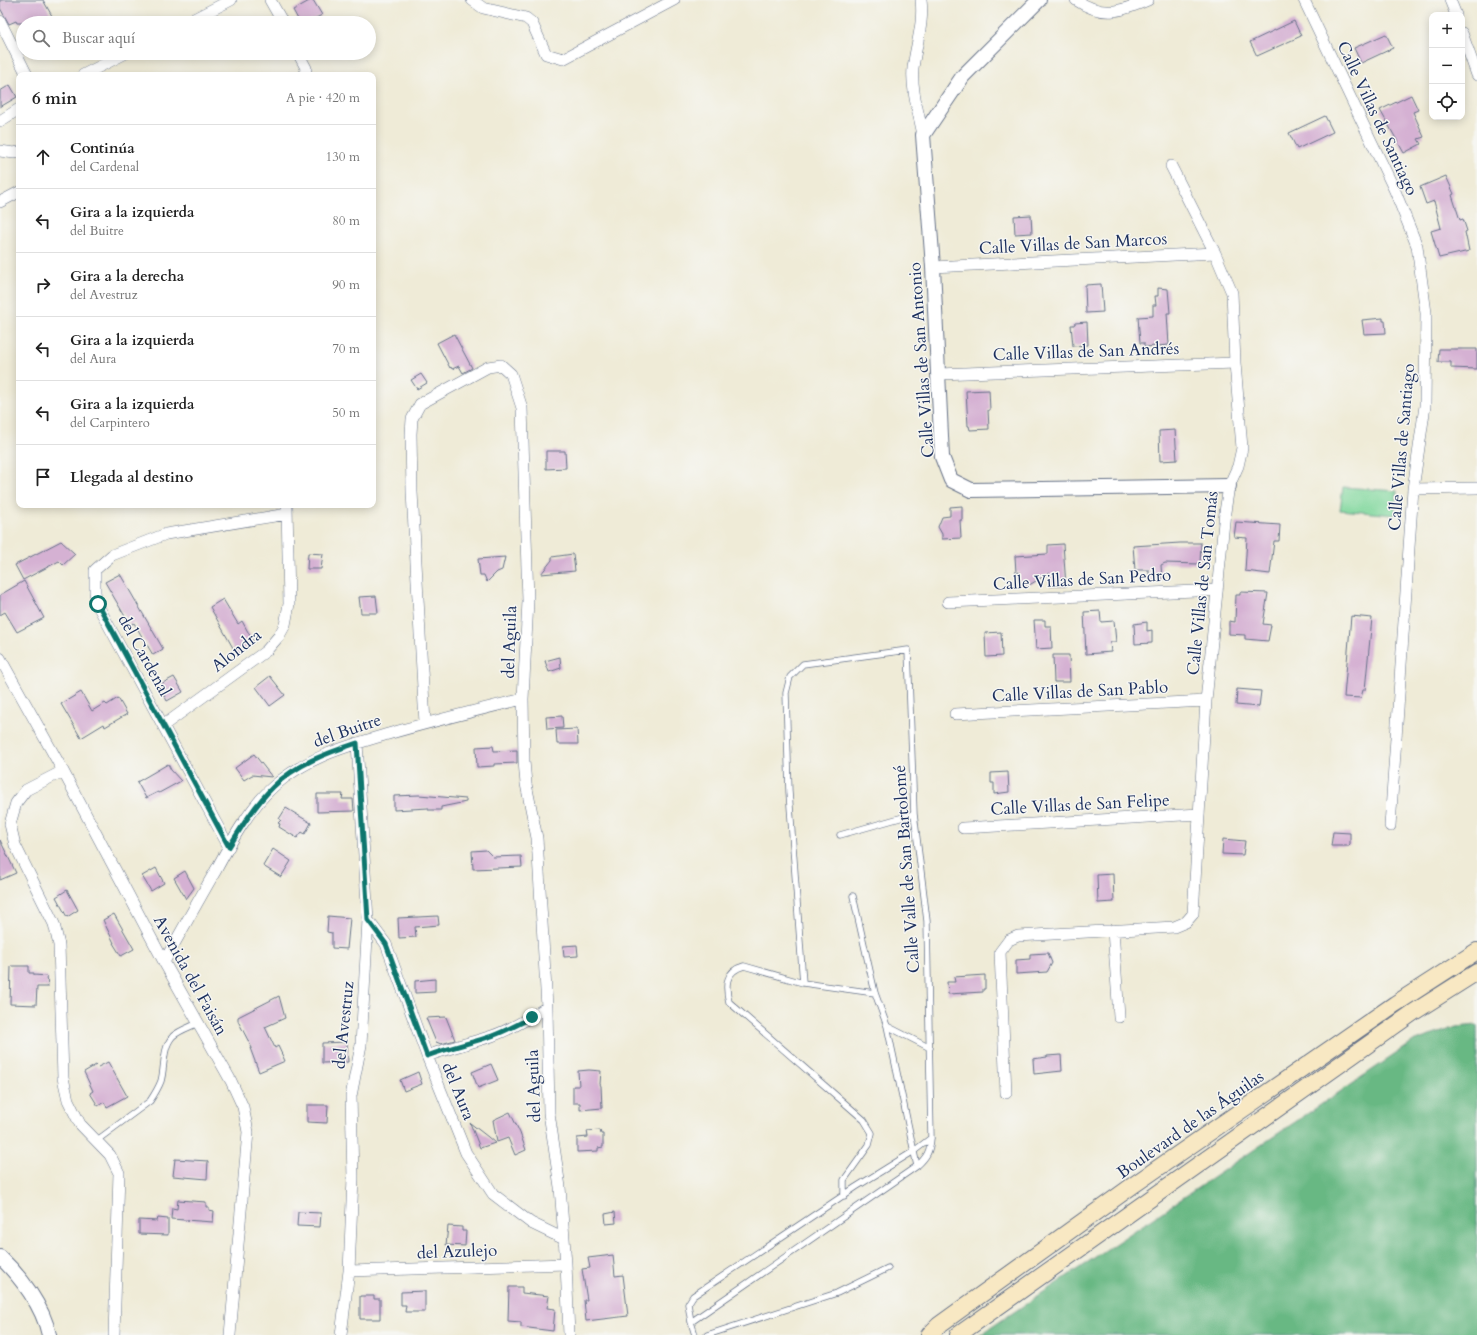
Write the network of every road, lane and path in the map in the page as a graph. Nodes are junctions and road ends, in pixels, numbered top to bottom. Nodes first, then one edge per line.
1 (231, 0) edge
2 (270, 0) edge
3 (472, 0) edge
4 (674, 0) edge
5 (921, 0) edge
6 (1039, 0) edge
7 (1076, 0) edge
8 (1148, 0) edge
9 (1304, 0) edge
10 (1450, 0) edge
11 (1455, 12) edge
12 (200, 16) edge
13 (279, 16) edge
14 (0, 21) edge
15 (1465, 41) edge
16 (16, 53) edge
17 (20, 60) edge
18 (112, 60) edge
19 (302, 60) edge
20 (26, 72) edge
21 (89, 72) edge
22 (305, 72) edge
23 (1477, 75) edge
24 (16, 111) edge
25 (0, 121) edge
26 (923, 135) junction
27 (0, 151) edge
28 (16, 153) edge
29 (1171, 166) dead end
30 (16, 194) edge
31 (0, 202) edge
32 (1215, 253) junction
33 (933, 267) junction
34 (1235, 363) junction
35 (938, 374) junction
36 (1229, 486) junction
37 (1477, 488) edge
38 (1413, 489) junction
39 (287, 510) edge
40 (1217, 590) junction
41 (948, 602) dead end
42 (0, 658) edge
43 (523, 699) junction
44 (1206, 701) junction
45 (955, 714) dead end
46 (425, 723) junction
47 (164, 725) junction
48 (357, 743) junction
49 (62, 771) junction
50 (914, 814) junction
51 (1199, 814) junction
52 (1390, 826) dead end
53 (963, 828) dead end
54 (840, 835) dead end
55 (229, 847) junction
56 (853, 896) dead end
57 (368, 920) junction
58 (1113, 930) junction
59 (1477, 951) edge
60 (164, 962) junction
61 (1477, 972) edge
62 (803, 983) junction
63 (875, 994) junction
64 (547, 1007) junction
65 (1119, 1017) dead end
66 (198, 1023) junction
67 (888, 1026) junction
68 (930, 1048) junction
69 (427, 1056) junction
70 (1006, 1092) dead end
71 (931, 1138) junction
72 (96, 1140) junction
73 (914, 1151) junction
74 (917, 1166) junction
75 (844, 1196) junction
76 (564, 1239) junction
77 (0, 1257) edge
78 (566, 1264) junction
79 (888, 1268) dead end
80 (350, 1271) junction
81 (691, 1322) junction
82 (49, 1335) edge
83 (114, 1335) edge
84 (230, 1335) edge
85 (341, 1335) edge
86 (569, 1335) edge
87 (695, 1335) edge
88 (707, 1335) edge
89 (929, 1335) edge
90 (958, 1335) edge

1 - 12 street
2 - 13 street
3 - 4 street
5 - 26 street
6 - 26 street
7 - 8 street
9 - 38 street, Calle Villas de Santiago
10 - 11 street
14 - 16 street
15 - 23 street
17 - 20 street
18 - 21 street
19 - 22 street
24 - 25 street
26 - 33 street, Calle Villas de San Antonio
27 - 28 street
29 - 32 street, Calle Villas de San Tomás
30 - 31 street
32 - 33 street, Calle Villas de San Marcos
32 - 34 street, Calle Villas de San Tomás
33 - 35 street, Calle Villas de San Antonio
34 - 35 street, Calle Villas de San Andrés
34 - 36 street, Calle Villas de San Tomás
35 - 36 street, Calle Villas de San Antonio
36 - 40 street, Calle Villas de San Tomás
37 - 38 street
38 - 52 street, Calle Villas de Santiago
39 - 47 street, Alondra
39 - 47 street, del Cardenal
40 - 41 street, Calle Villas de San Pedro
40 - 44 street, Calle Villas de San Tomás
42 - 49 street, Avenida del Faisán
43 - 46 street, del Buitre
43 - 46 street, del Aguila
43 - 64 street, del Aguila
44 - 45 street, Calle Villas de San Pablo
44 - 51 street, Calle Villas de San Tomás
46 - 48 street, del Buitre
47 - 55 street, del Cardenal
48 - 55 street, del Buitre
48 - 57 street, del Avestruz
49 - 60 street, Avenida del Faisán
49 - 72 street
50 - 54 lane
50 - 62 lane, Calle Valle de San Bartolomé
50 - 68 lane, Calle Valle de San Bartolomé
51 - 53 street, Calle Villas de San Felipe
51 - 58 street, Calle Villas de San Tomás
55 - 60 street, del Buitre
56 - 63 lane
57 - 69 street, del Aura
57 - 80 street, del Avestruz
58 - 65 street
58 - 70 street
59 - 89 main road, Boulevard de las Águilas
60 - 66 street, Avenida del Faisán
61 - 90 main road
62 - 63 lane
62 - 75 lane
63 - 67 lane
64 - 69 street
64 - 76 street, del Aguila
66 - 72 lane
66 - 84 street, Avenida del Faisán
67 - 68 lane
67 - 73 lane
68 - 71 lane, Calle Valle de San Bartolomé
69 - 76 street, del Aura
71 - 73 lane
71 - 74 lane, Calle Valle de San Bartolomé
72 - 83 street
73 - 74 lane
73 - 75 lane
74 - 81 lane
75 - 81 lane
76 - 78 street, del Aguila
77 - 82 street
78 - 80 street, del Azulejo
78 - 86 street, del Aguila
79 - 88 lane
80 - 85 street, del Avestruz
81 - 87 lane

